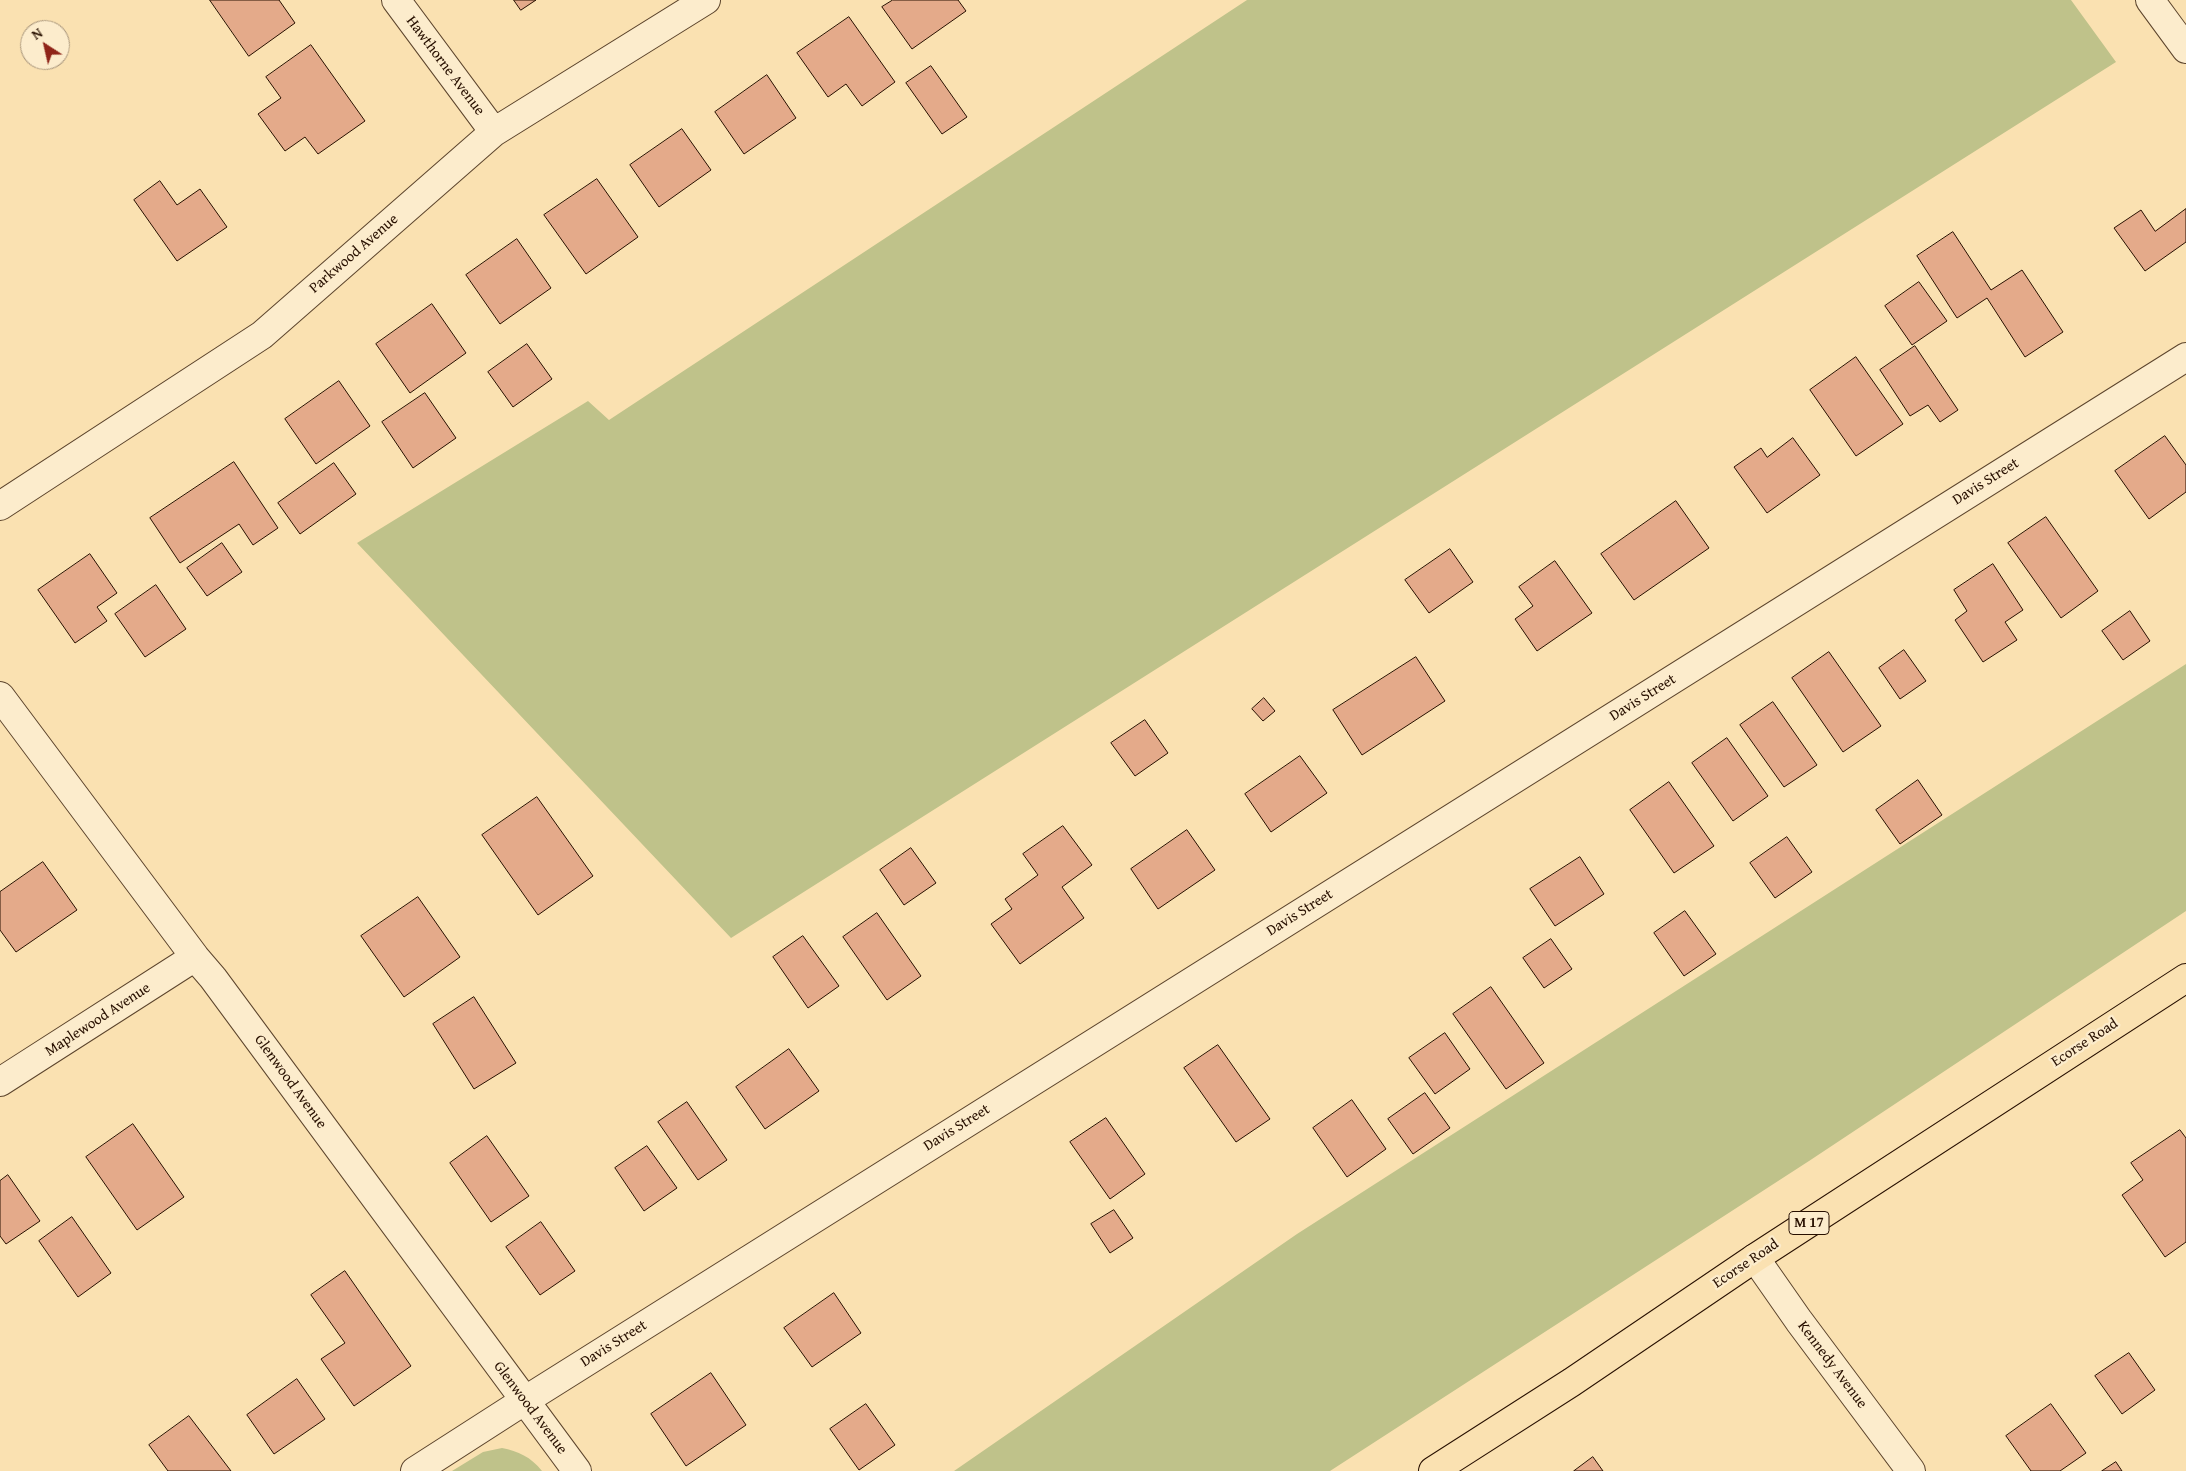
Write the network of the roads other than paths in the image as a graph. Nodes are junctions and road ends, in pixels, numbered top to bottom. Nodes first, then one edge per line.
1 (396, 0) edge
2 (706, 0) edge
3 (2150, 0) edge
4 (2186, 49) edge
5 (494, 132) junction
6 (2186, 357) edge
7 (0, 506) edge
8 (0, 696) edge
9 (195, 957) junction
10 (2186, 978) edge
11 (0, 1082) edge
12 (1755, 1258) junction
13 (524, 1400) junction
14 (416, 1471) edge
15 (577, 1471) edge
16 (1433, 1471) edge
17 (1911, 1471) edge

1 - 5 street, Hawthorne Avenue
2 - 5 street, Parkwood Avenue
3 - 4 street
5 - 7 street, Parkwood Avenue
6 - 13 street, Davis Street
8 - 9 street, Glenwood Avenue
9 - 11 street, Maplewood Avenue
9 - 13 street, Glenwood Avenue
10 - 12 main road, Ecorse Road / M 17
12 - 16 main road, Ecorse Road / M 17
12 - 17 street, Kennedy Avenue
13 - 14 street, Davis Street
13 - 15 street, Glenwood Avenue

